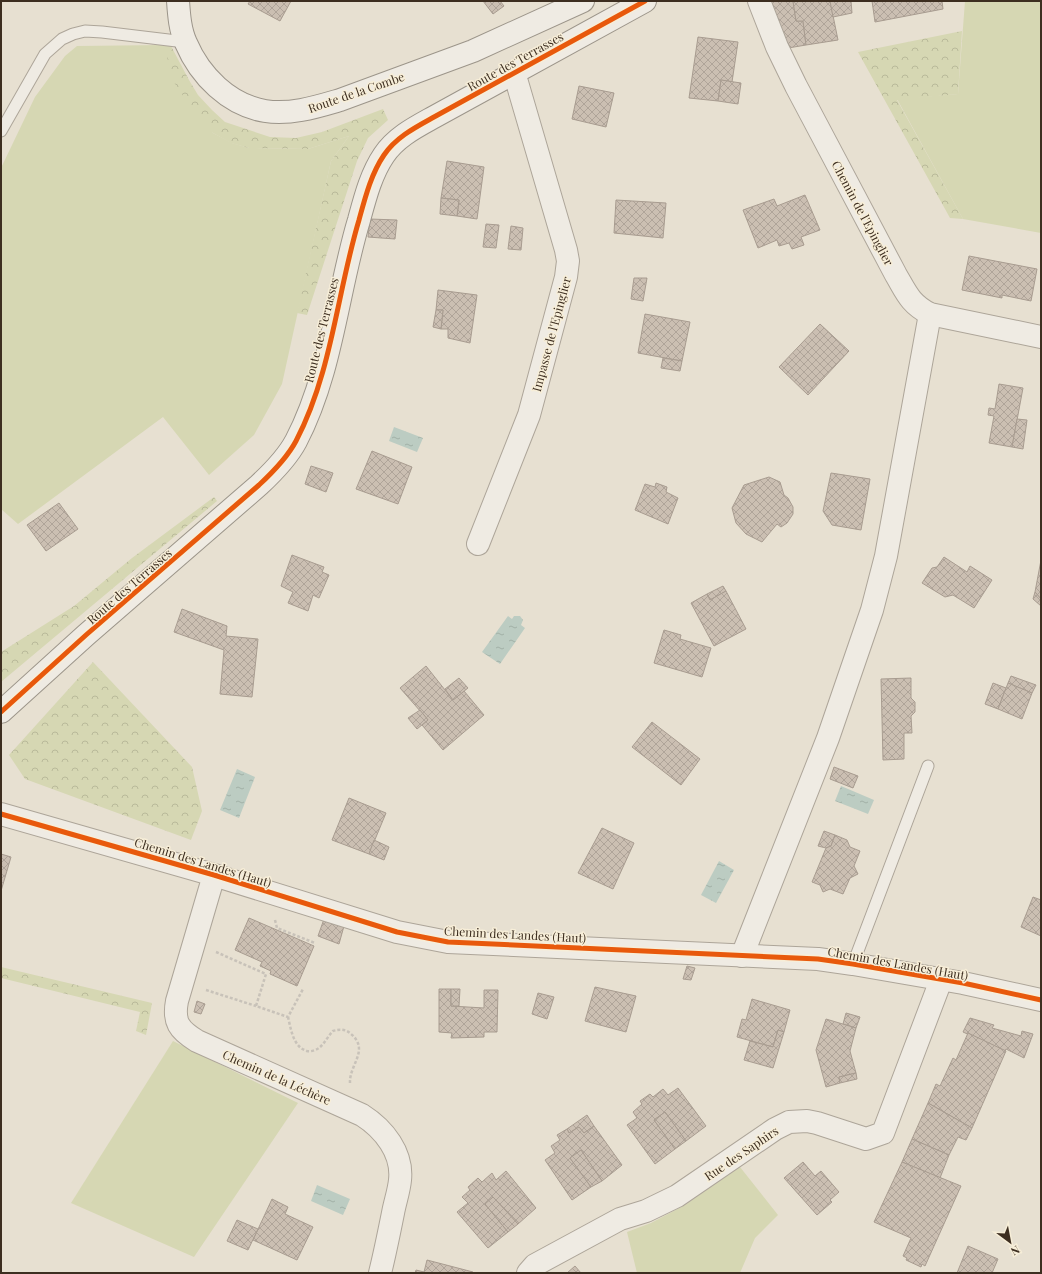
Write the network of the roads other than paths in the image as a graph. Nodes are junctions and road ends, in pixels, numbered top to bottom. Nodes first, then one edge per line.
1 (178, 1) edge
2 (584, 1) edge
3 (645, 1) edge
4 (759, 1) edge
5 (185, 42) junction
6 (514, 72) junction
7 (1, 132) edge
8 (930, 314) junction
9 (1041, 337) edge
10 (478, 544) dead end
11 (1, 712) edge
12 (928, 766) dead end
13 (1, 814) edge
14 (214, 875) junction
15 (742, 956) junction
16 (853, 964) junction
17 (941, 980) junction
18 (1041, 1000) edge
19 (380, 1273) edge
20 (528, 1273) edge

1 - 5 street, Route de la Combe
2 - 5 street, Route de la Combe
3 - 6 street, Route des Terrasses
4 - 8 street, Chemin de l'Epinglier
5 - 7 lane
6 - 10 street, Impasse de l'Epinglier
6 - 11 street, Route des Terrasses
8 - 9 street, Chemin de l'Epinglier
8 - 15 street
12 - 16 lane
13 - 14 street, Chemin des Landes (Haut)
14 - 15 street, Chemin des Landes (Haut)
14 - 19 street, Chemin de la Léchère
15 - 16 street, Chemin des Landes (Haut)
16 - 17 street, Chemin des Landes (Haut)
17 - 18 street, Chemin des Landes (Haut)
17 - 20 street, Rue des Saphirs

